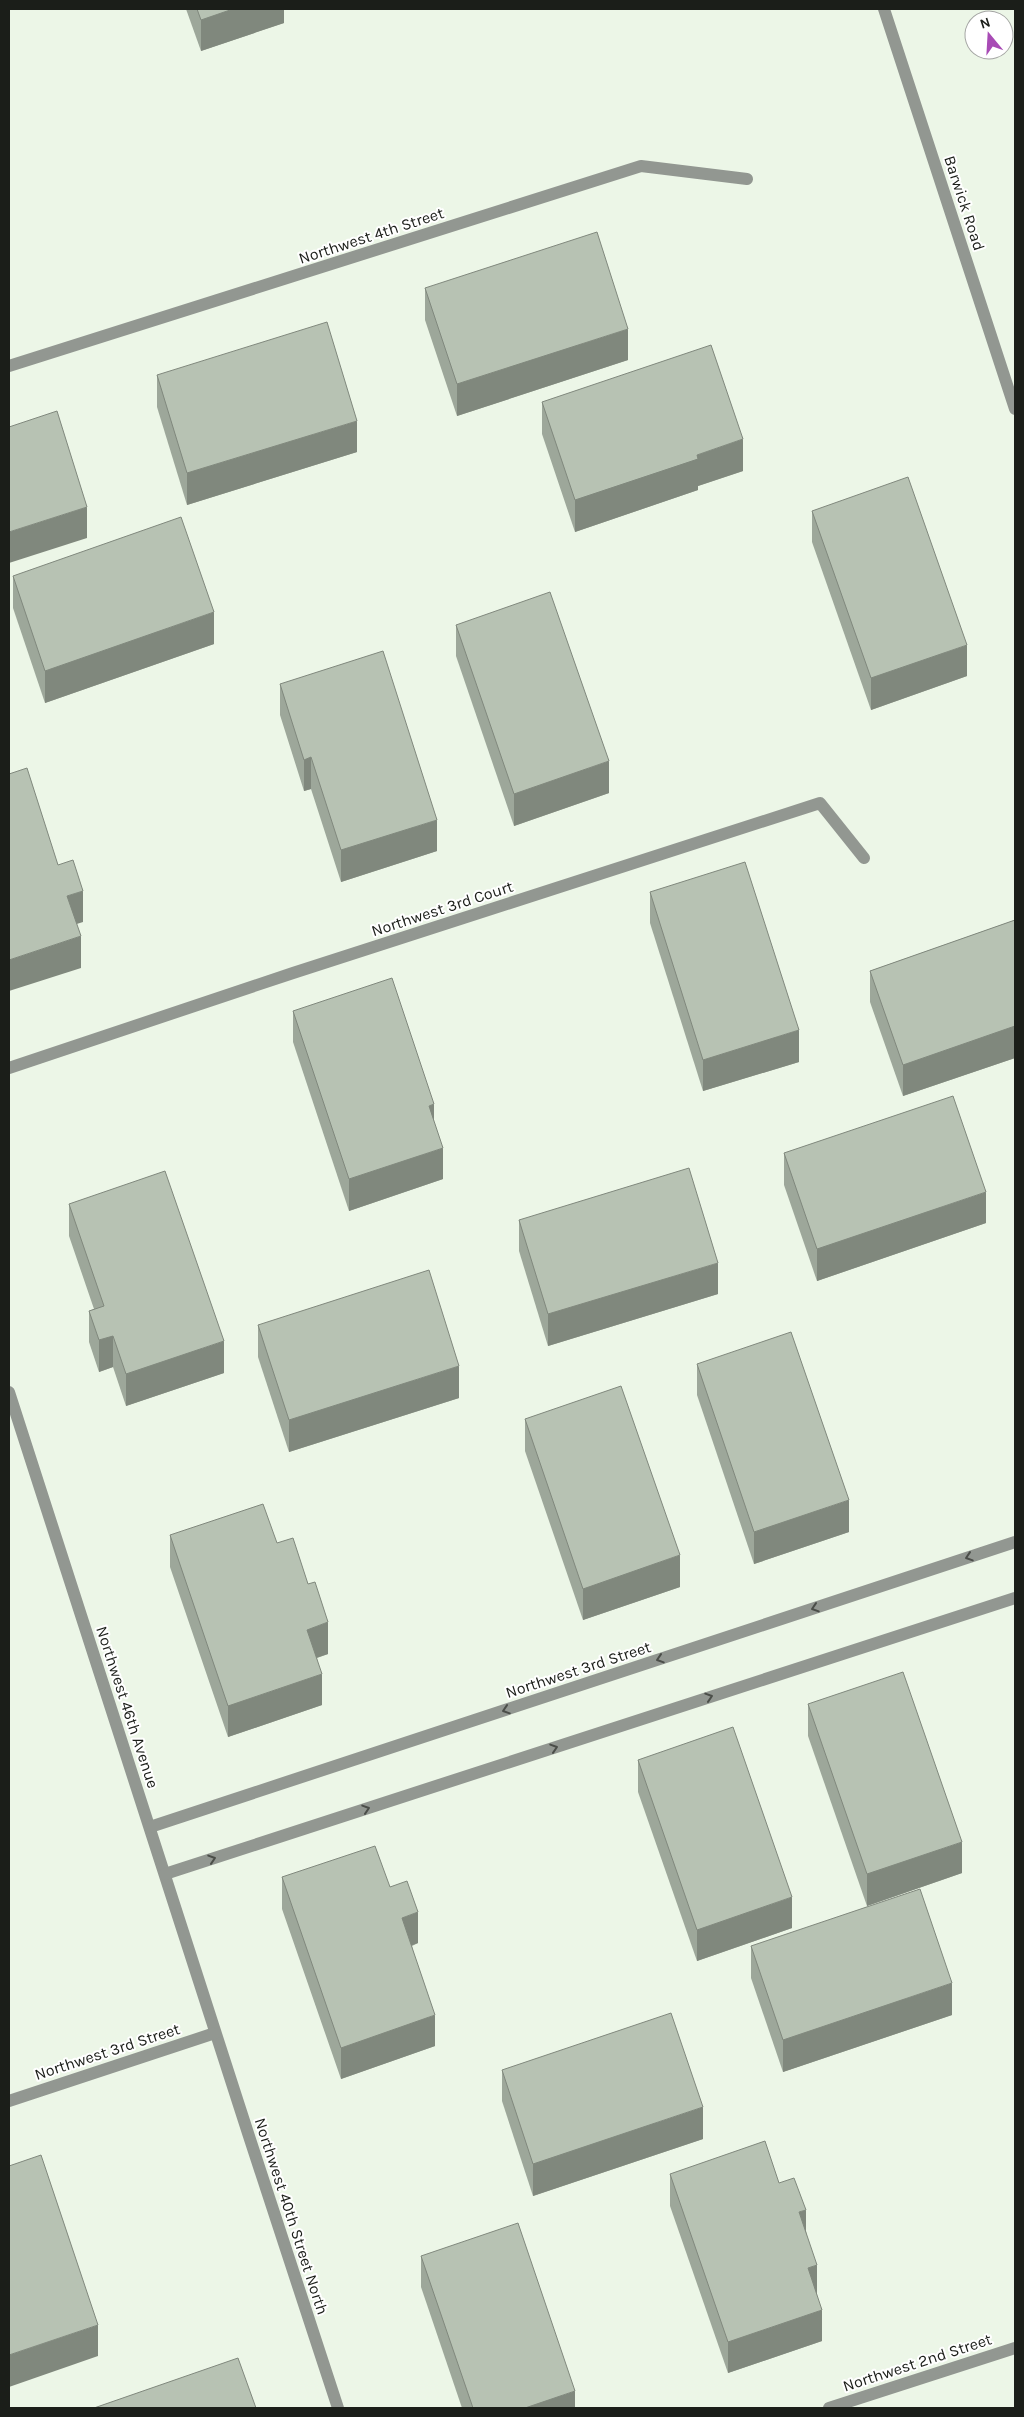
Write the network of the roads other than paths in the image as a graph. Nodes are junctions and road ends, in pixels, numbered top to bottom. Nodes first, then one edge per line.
1 (884, 9) edge
2 (747, 178) dead end
3 (9, 366) edge
4 (1015, 409) edge
5 (864, 858) dead end
6 (9, 1068) edge
7 (9, 1392) edge
8 (1015, 1542) edge
9 (1015, 1598) edge
10 (150, 1827) junction
11 (165, 1874) junction
12 (214, 2033) junction
13 (9, 2100) edge
14 (1015, 2348) edge
15 (338, 2408) edge
16 (829, 2408) edge

1 - 4 street, Barwick Road
2 - 3 street, Northwest 4th Street
5 - 6 street, Northwest 3rd Court
7 - 10 street, Northwest 46th Avenue
8 -> 10 street, Northwest 3rd Street
11 -> 9 street
10 - 11 street, Northwest 46th Avenue
11 - 12 street, Northwest 46th Avenue
12 - 13 street, Northwest 3rd Street
12 - 15 street, Northwest 40th Street North
14 - 16 street, Northwest 2nd Street

